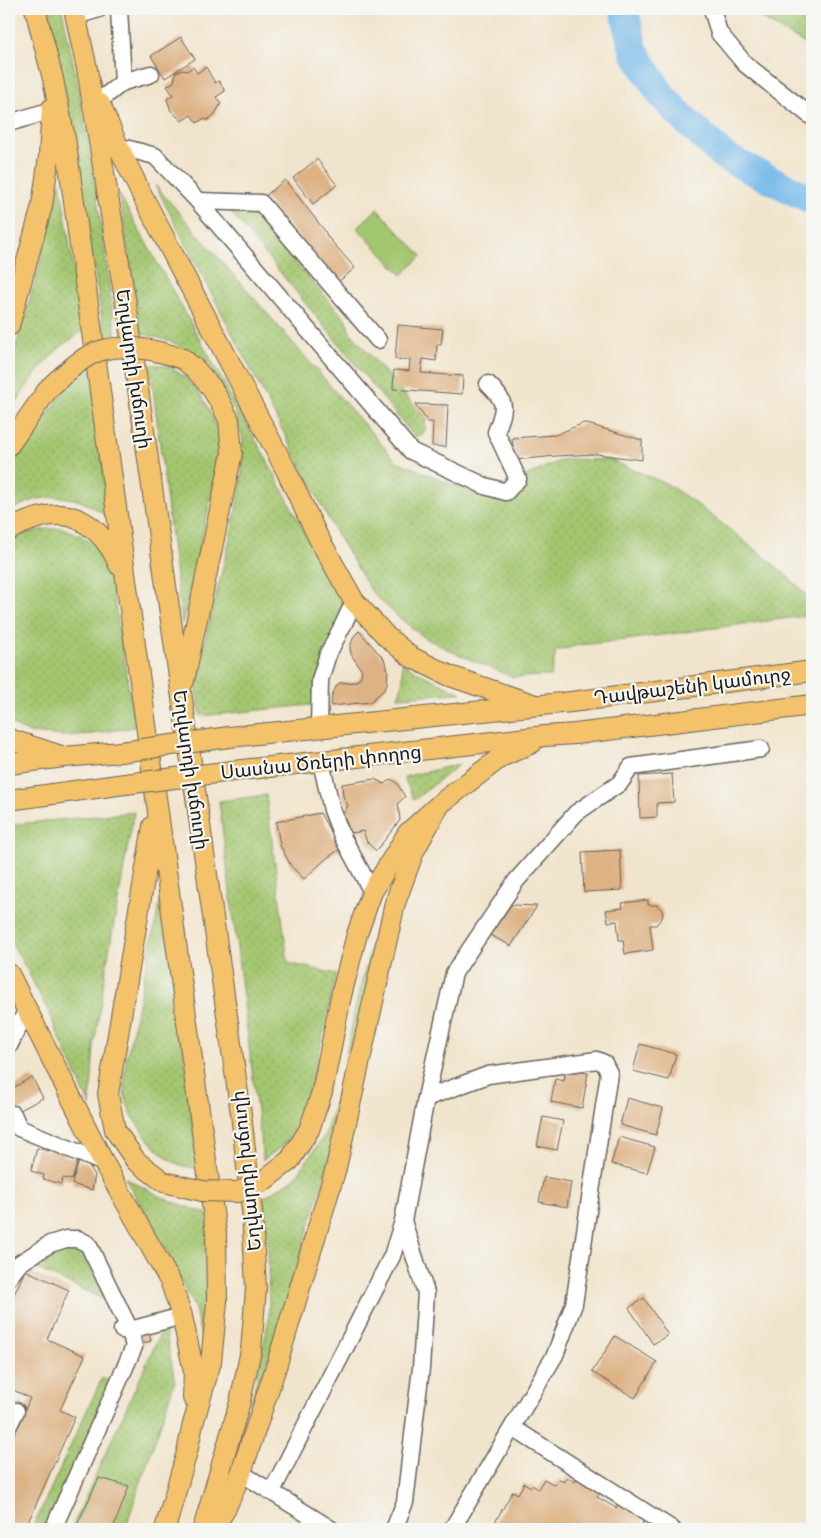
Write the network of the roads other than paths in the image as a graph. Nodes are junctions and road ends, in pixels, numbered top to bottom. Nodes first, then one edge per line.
1 (35, 9) edge
2 (99, 9) edge
3 (119, 9) edge
4 (712, 9) edge
5 (75, 12) edge
6 (87, 69) junction
7 (151, 74) dead end
8 (53, 79) junction
9 (123, 82) junction
10 (99, 101) junction
11 (52, 110) junction
12 (812, 117) edge
13 (9, 123) edge
14 (118, 146) junction
15 (198, 201) junction
16 (9, 326) edge
17 (378, 340) dead end
18 (488, 384) dead end
19 (9, 446) edge
20 (9, 530) edge
21 (126, 582) junction
22 (354, 601) junction
23 (812, 671) edge
24 (180, 695) junction
25 (571, 702) joint
26 (535, 705) junction
27 (812, 705) edge
28 (319, 728) junction
29 (575, 734) joint
30 (545, 736) junction
31 (9, 739) edge
32 (762, 749) dead end
33 (64, 757) junction
34 (321, 762) junction
35 (9, 764) edge
36 (9, 800) edge
37 (440, 804) junction
38 (157, 805) junction
39 (372, 892) junction
40 (9, 974) edge
41 (27, 1009) junction
42 (9, 1046) edge
43 (426, 1098) junction
44 (13, 1114) dead end
45 (104, 1163) junction
46 (403, 1221) junction
47 (9, 1277) edge
48 (182, 1316) junction
49 (126, 1330) junction
50 (193, 1424) junction
51 (513, 1428) junction
52 (241, 1473) junction
53 (272, 1491) junction
54 (53, 1529) edge
55 (165, 1529) edge
56 (203, 1529) edge
57 (213, 1529) edge
58 (330, 1529) edge
59 (394, 1529) edge
60 (452, 1529) edge
61 (672, 1529) edge

1 - 8 main road, Եղվարդի խճուղի
2 - 5 street
3 - 9 street
4 - 12 street
5 - 6 main road, Եղվարդի խճուղի
6 - 10 main road
6 - 24 main road, Եղվարդի խճուղի
7 - 9 street
8 - 11 main road
8 - 21 main road, Եղվարդի խճուղի
9 - 10 street
10 - 14 main road
11 - 13 street
11 - 16 main road
14 - 15 street
14 - 22 main road
15 - 17 street
15 - 18 street
19 - 24 main road, bridge
20 - 21 main road
21 - 38 main road, Եղվարդի խճուղի
22 - 26 main road
22 - 28 street
23 - 25 main road, Դավթաշենի կամուրջ
24 - 56 main road, Եղվարդի խճուղի
25 - 26 main road, Սասնա Ծռերի փողոց
26 - 28 main road, Սասնա Ծռերի փողոց
27 - 29 main road, Դավթաշենի կամուրջ
28 - 33 main road, Սասնա Ծռերի փողոց, bridge
29 - 30 main road, Սասնա Ծռերի փողոց
30 - 34 main road, Սասնա Ծռերի փողոց
30 - 37 main road
31 - 33 main road
32 - 43 street
33 - 35 main road, Սասնա Ծռերի փողոց
34 - 36 main road, Սասնա Ծռերի փողոց, bridge
34 - 39 street
37 - 39 main road
37 - 52 main road
38 - 39 main road, bridge
38 - 50 main road, Եղվարդի խճուղի
40 - 41 main road
41 - 42 street
41 - 45 main road
43 - 46 street
43 - 51 street
44 - 45 street
45 - 48 main road
46 - 53 street
46 - 59 street
47 - 49 street
48 - 49 street
48 - 50 main road
49 - 54 street
50 - 55 main road, Եղվարդի խճուղի
51 - 60 street
51 - 61 street
52 - 53 street
52 - 57 main road
53 - 58 street

